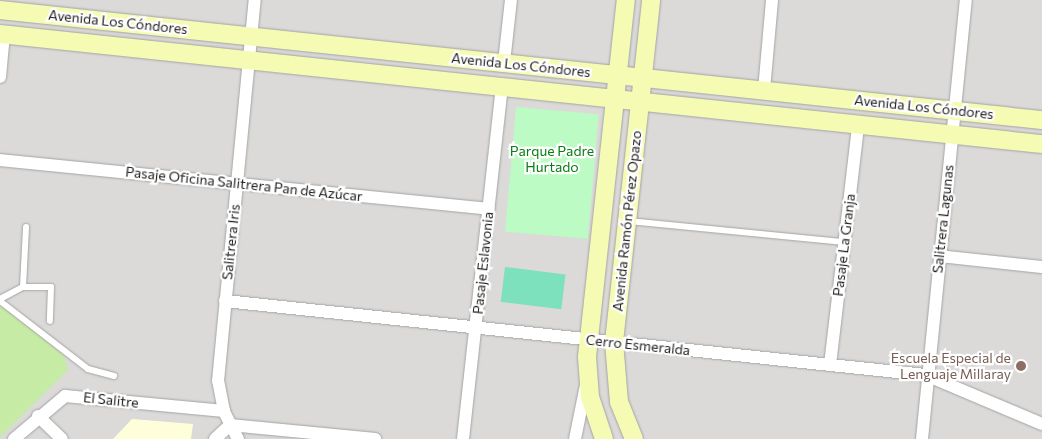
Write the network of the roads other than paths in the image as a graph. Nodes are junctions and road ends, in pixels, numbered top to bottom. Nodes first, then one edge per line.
1 (255, 0) edge
2 (511, 0) edge
3 (626, 0) edge
4 (651, 0) edge
5 (772, 0) edge
6 (966, 0) edge
7 (3, 7) edge
8 (2, 34) edge
9 (251, 36) junction
10 (249, 60) junction
11 (504, 63) junction
12 (618, 75) junction
13 (0, 77) edge
14 (642, 78) junction
15 (502, 87) junction
16 (764, 90) junction
17 (616, 99) junction
18 (640, 101) junction
19 (954, 110) junction
20 (1042, 120) edge
21 (858, 125) junction
22 (952, 134) junction
23 (1042, 144) edge
24 (0, 160) edge
25 (237, 183) junction
26 (489, 208) junction
27 (627, 220) junction
28 (26, 227) dead end
29 (844, 242) junction
30 (939, 256) junction
31 (1042, 267) edge
32 (23, 287) junction
33 (0, 300) edge
34 (225, 301) junction
35 (50, 321) dead end
36 (476, 328) junction
37 (589, 340) junction
38 (614, 342) junction
39 (830, 365) junction
40 (588, 375) junction
41 (926, 375) junction
42 (114, 376) dead end
43 (224, 411) junction
44 (38, 416) junction
45 (1042, 424) edge
46 (230, 425) junction
47 (14, 439) edge
48 (62, 439) edge
49 (215, 439) edge
50 (238, 439) edge
51 (375, 439) edge
52 (463, 439) edge
53 (575, 439) edge
54 (604, 439) edge
55 (634, 439) edge
56 (922, 439) edge

1 - 9 street
2 - 11 street
3 - 12 street, Avenida Ramón Pérez Opazo
4 - 14 street, Avenida Ramón Pérez Opazo
5 - 16 street
6 - 19 street, Salitrera Lagunas
7 - 9 street, Avenida Los Cóndores
8 - 10 street, Avenida Los Cóndores
8 - 13 street
9 - 10 street, Salitrera Iris
9 - 11 street, Avenida Los Cóndores
10 - 15 street, Avenida Los Cóndores
10 - 25 street, Salitrera Iris
11 - 12 street, Avenida Los Cóndores
12 - 14 street, Avenida Los Cóndores
12 - 17 street, Avenida Ramón Pérez Opazo
14 - 16 street, Avenida Los Cóndores
14 - 18 street, Avenida Ramón Pérez Opazo
15 - 17 street, Avenida Los Cóndores
15 - 26 street, Pasaje Eslavonia
16 - 19 street, Avenida Los Cóndores
17 - 18 street, Avenida Los Cóndores
17 - 37 street, Avenida Ramón Pérez Opazo
18 - 21 street, Avenida Los Cóndores
18 - 27 street, Avenida Ramón Pérez Opazo
19 - 20 street, Avenida Los Cóndores
19 - 22 street, Salitrera Lagunas
21 - 22 street, Avenida Los Cóndores
21 - 29 street, Pasaje La Granja
22 - 23 street, Avenida Los Cóndores
22 - 30 street, Salitrera Lagunas
24 - 25 street, Pasaje Oficina Salitrera Pan de Azúcar
25 - 26 street, Pasaje Oficina Salitrera Pan de Azúcar
25 - 34 street, Salitrera Iris
26 - 36 street, Pasaje Eslavonia
27 - 29 lane
27 - 38 street, Avenida Ramón Pérez Opazo
28 - 32 lane
29 - 39 street, Pasaje La Granja
30 - 31 street
30 - 41 street, Salitrera Lagunas
32 - 33 lane
32 - 35 lane
33 - 42 lane
34 - 36 street, Cerro Esmeralda
34 - 43 street, Salitrera Iris
36 - 37 street, Cerro Esmeralda
36 - 52 street, Pasaje Eslavonia
37 - 38 street, Cerro Esmeralda
37 - 40 street, Avenida Ramón Pérez Opazo
38 - 39 street, Cerro Esmeralda
38 - 55 street, Avenida Ramón Pérez Opazo
39 - 41 street, Cerro Esmeralda
40 - 53 street
40 - 54 street, Avenida Ramón Pérez Opazo
41 - 45 street, Cerro Esmeralda
41 - 56 street, Salitrera Lagunas
43 - 44 street, El Salitre
43 - 46 street, Salitrera Iris
44 - 47 street, El Salitre
44 - 48 street
46 - 49 street
46 - 50 street, Salitrera Iris
46 - 51 street

